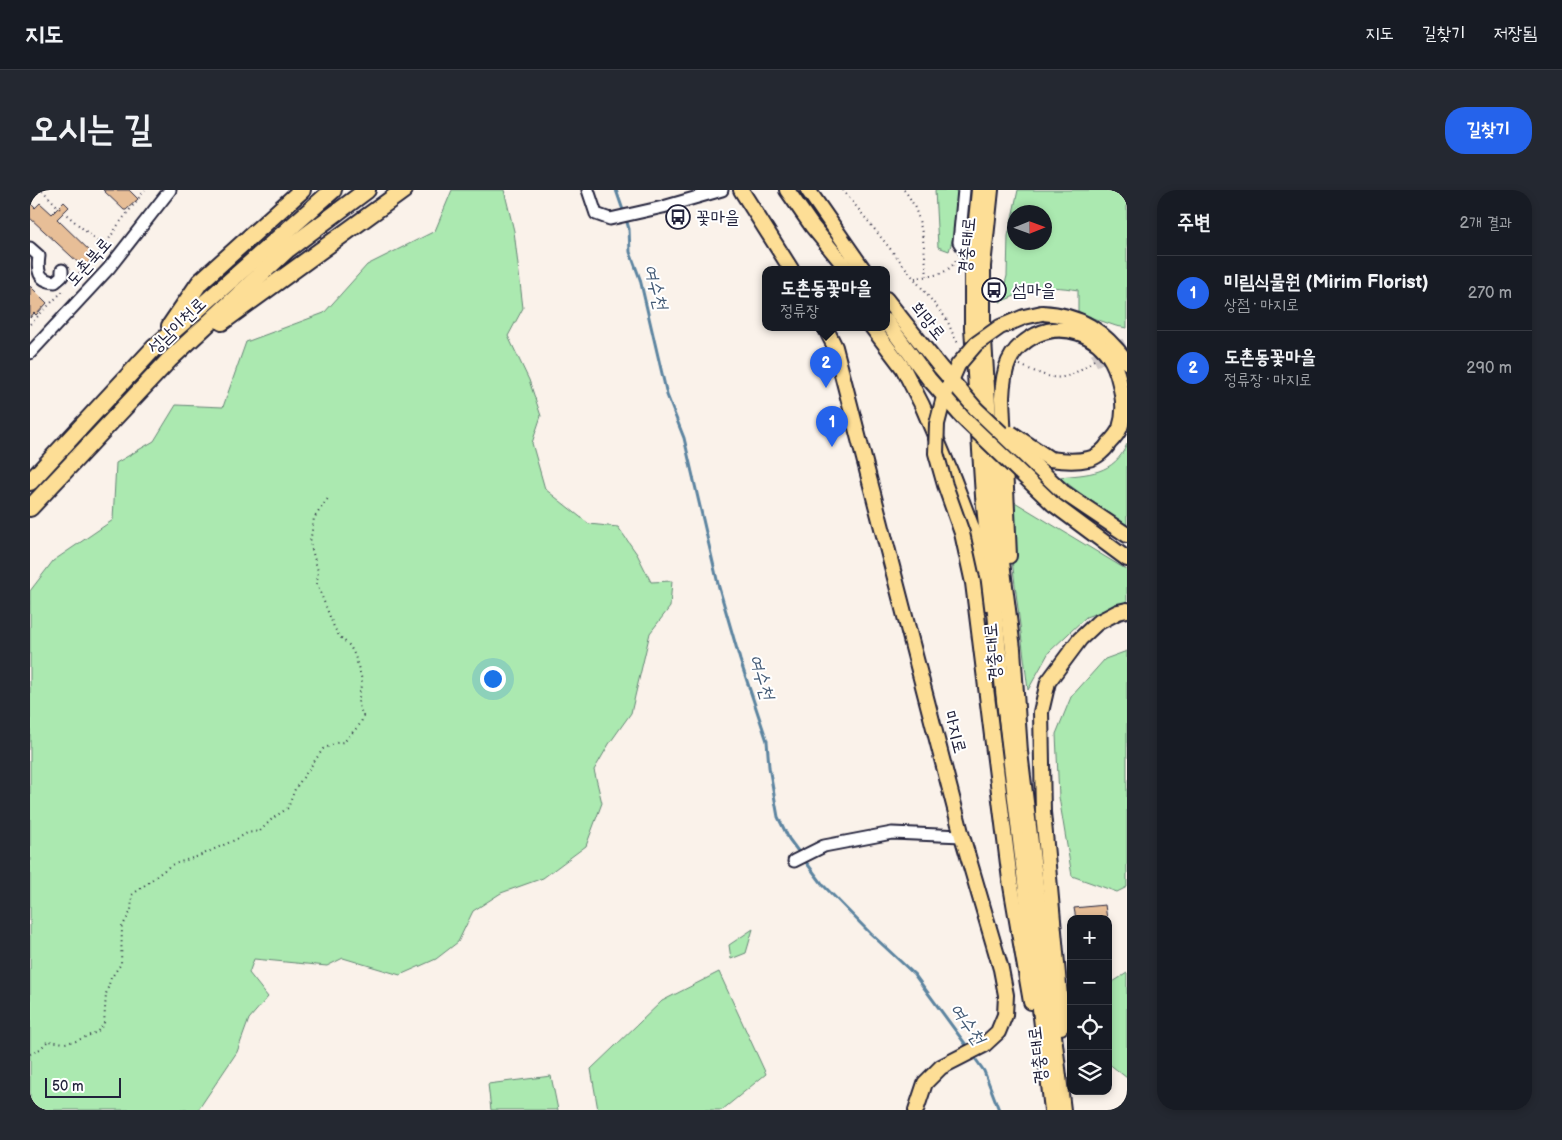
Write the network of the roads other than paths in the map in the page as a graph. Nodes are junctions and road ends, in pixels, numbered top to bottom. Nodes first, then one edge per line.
1 (170, 190) edge
2 (302, 190) edge
3 (333, 190) edge
4 (367, 190) edge
5 (404, 190) edge
6 (588, 190) edge
7 (722, 190) edge
8 (741, 190) edge
9 (787, 190) edge
10 (808, 190) edge
11 (964, 190) edge
12 (979, 190) edge
13 (991, 190) edge
14 (812, 226) junction
15 (30, 248) edge
16 (972, 262) junction
17 (789, 266) edge
18 (835, 266) edge
19 (844, 266) edge
20 (861, 266) edge
21 (62, 270) dead end
22 (890, 304) edge
23 (890, 327) edge
24 (827, 331) edge
25 (875, 331) edge
26 (154, 348) junction
27 (30, 353) edge
28 (169, 360) junction
29 (1127, 362) edge
30 (976, 409) junction
31 (30, 482) edge
32 (30, 508) edge
33 (1127, 536) edge
34 (1127, 560) edge
35 (1127, 610) edge
36 (1013, 649) junction
37 (1008, 739) junction
38 (962, 836) junction
39 (796, 860) dead end
40 (1060, 1075) junction
41 (916, 1110) edge
42 (1052, 1110) edge
43 (1063, 1110) edge

1 - 27 street, 도촌북로
2 - 26 highway
3 - 26 highway, 성남이천로
4 - 28 highway, 성남이천로
5 - 28 highway
6 - 7 street
8 - 17 main road
9 - 14 main road
10 - 20 main road
11 - 16 street
12 - 16 main road, 경충대로
13 - 36 main road, 경충대로
14 - 18 main road
14 - 19 main road
15 - 21 street
16 - 37 main road, 경충대로
22 - 30 main road, 희망로, bridge
23 - 34 main road, 희망로, bridge
24 - 38 main road, 마지로
25 - 37 main road
26 - 31 highway, 성남이천로
28 - 32 highway, 성남이천로
29 - 42 main road, bridge
30 - 33 main road, bridge
30 - 36 main road, bridge
35 - 40 main road
36 - 40 main road, 경충대로
37 - 42 main road, 경충대로
38 - 39 street
38 - 41 main road, 마지로
40 - 43 main road, 경충대로

